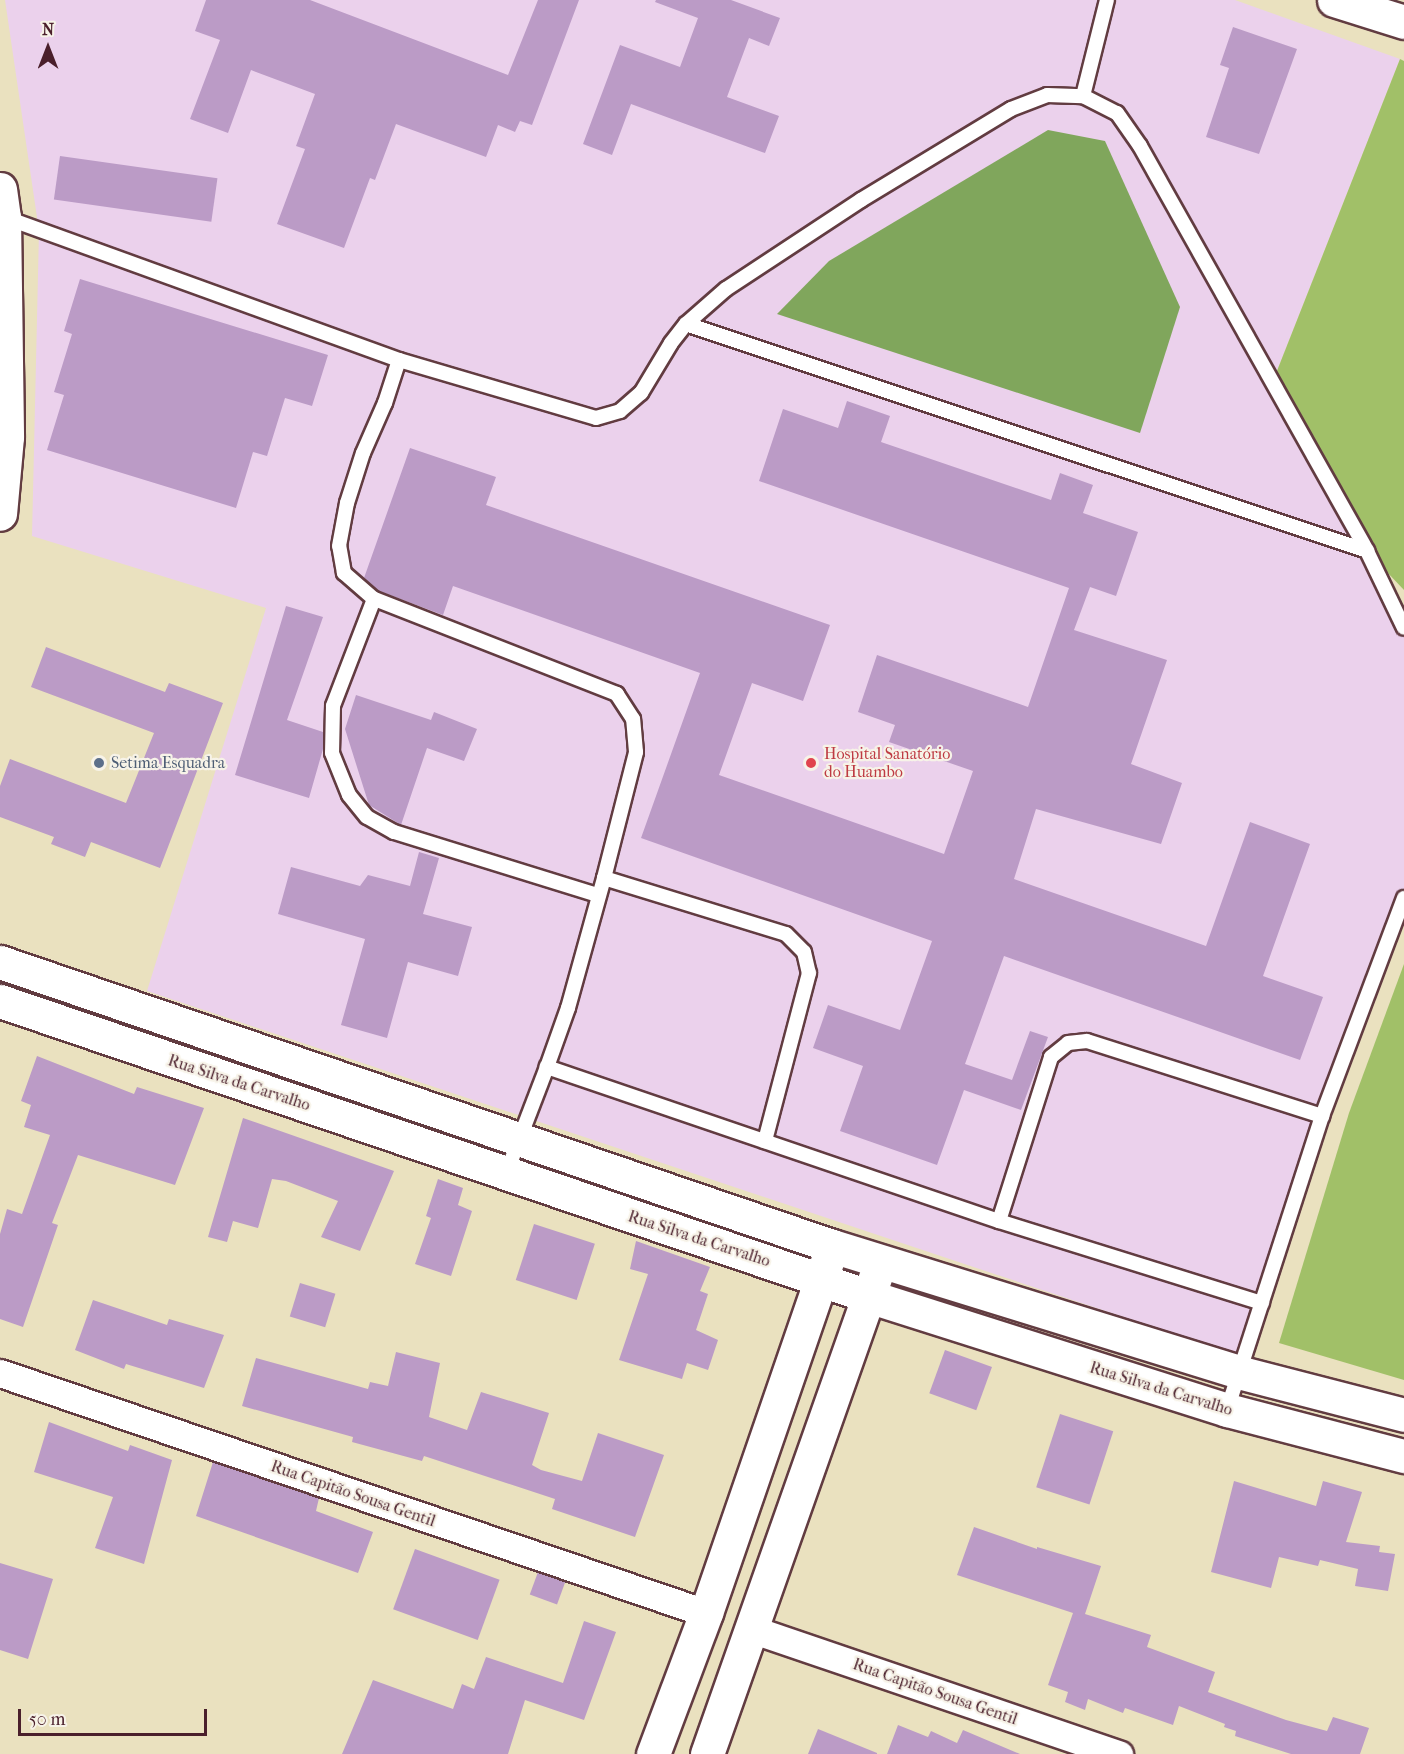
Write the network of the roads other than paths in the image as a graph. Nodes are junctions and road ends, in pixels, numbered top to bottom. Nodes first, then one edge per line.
1 (1107, 0) edge
2 (1334, 0) edge
3 (1404, 22) edge
4 (1083, 96) junction
5 (2, 203) edge
6 (3, 274) edge
7 (686, 324) junction
8 (399, 360) junction
9 (0, 514) edge
10 (1367, 551) junction
11 (374, 599) junction
12 (1404, 628) edge
13 (604, 878) junction
14 (598, 895) junction
15 (1404, 898) edge
16 (0, 962) edge
17 (90, 993) junction
18 (0, 1001) edge
19 (76, 1028) junction
20 (548, 1067) junction
21 (332, 1075) junction
22 (320, 1110) junction
23 (1322, 1116) junction
24 (518, 1140) junction
25 (765, 1141) junction
26 (506, 1175) junction
27 (999, 1221) junction
28 (832, 1245) junction
29 (881, 1261) junction
30 (821, 1279) junction
31 (868, 1296) junction
32 (1262, 1303) junction
33 (1238, 1372) junction
34 (0, 1373) edge
35 (1227, 1410) junction
36 (1393, 1413) edge
37 (1370, 1448) junction
38 (1404, 1456) edge
39 (706, 1613) junction
40 (751, 1629) junction
41 (653, 1754) edge
42 (707, 1754) edge
43 (1119, 1754) edge

1 - 4 lane
2 - 3 street
4 - 7 lane
4 - 10 lane
5 - 6 street
5 - 8 lane
6 - 9 street
7 - 8 lane
7 - 10 lane
8 - 11 lane
10 - 12 lane
11 - 13 lane
11 - 14 lane
13 - 14 lane
13 - 25 lane
14 - 20 lane
15 - 23 lane
16 - 17 street
17 - 19 street
17 - 21 street
18 - 19 street, Rua Silva da Carvalho
19 - 22 street, Rua Silva da Carvalho
20 - 24 lane
20 - 25 lane
21 - 22 street
21 - 24 street
22 - 26 street, Rua Silva da Carvalho
23 - 27 lane
23 - 32 lane
24 - 26 lane
24 - 28 street
25 - 27 lane
26 - 30 street, Rua Silva da Carvalho
27 - 32 lane
28 - 29 street
28 - 30 street
29 - 31 street
29 - 33 street
30 - 31 street, Rua Silva da Carvalho
30 - 39 street
31 - 35 street, Rua Silva da Carvalho
31 - 40 street
32 - 33 lane
33 - 35 lane
33 - 36 street
34 - 39 street, Rua Capitão Sousa Gentil
35 - 37 street, Rua Silva da Carvalho
36 - 37 street
37 - 38 street, Rua Silva da Carvalho
39 - 41 street
40 - 42 street
40 - 43 street, Rua Capitão Sousa Gentil

